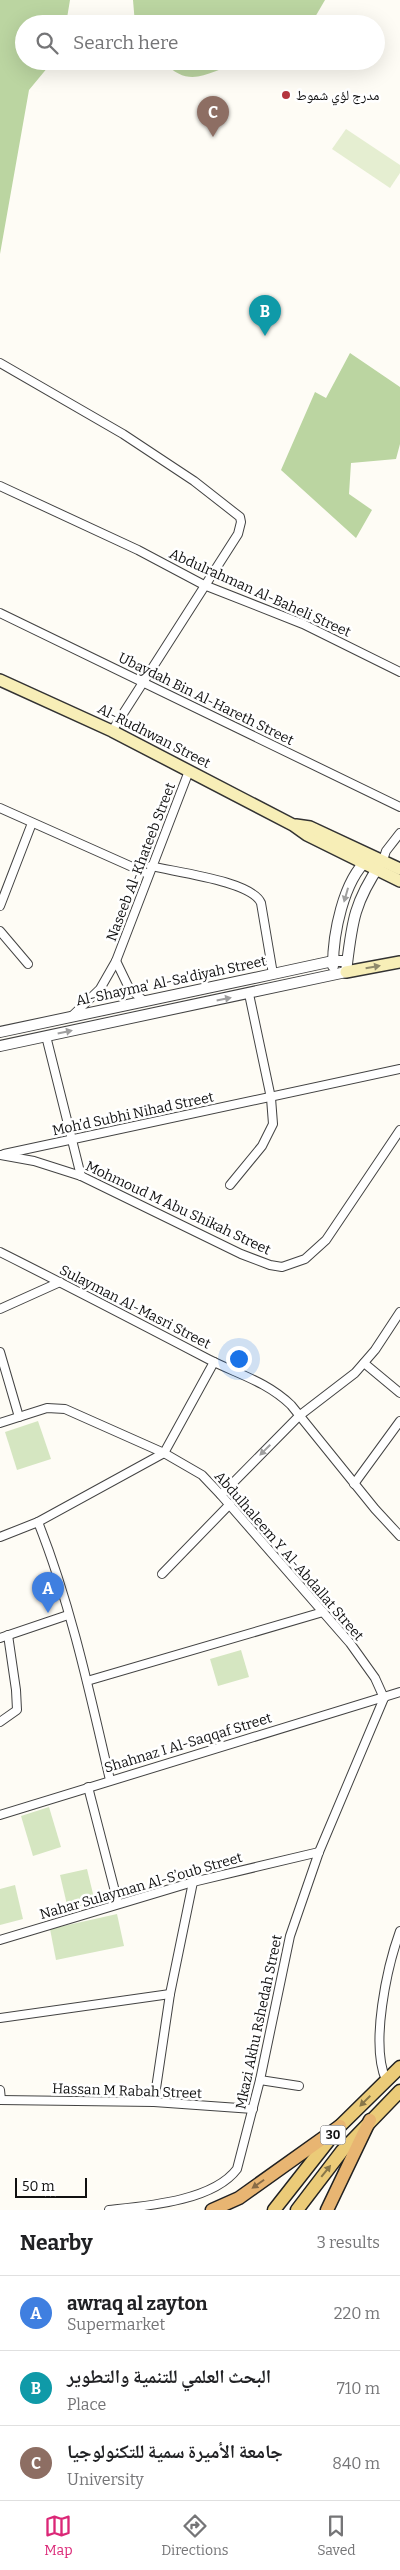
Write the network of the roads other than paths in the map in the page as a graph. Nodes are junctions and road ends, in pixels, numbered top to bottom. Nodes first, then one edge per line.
1 (0, 363) edge
2 (0, 486) edge
3 (204, 585) junction
4 (0, 613) edge
5 (400, 672) edge
6 (0, 680) edge
7 (144, 683) junction
8 (112, 730) junction
9 (189, 771) junction
10 (400, 807) edge
11 (0, 808) edge
12 (32, 823) junction
13 (293, 825) junction
14 (400, 833) edge
15 (380, 859) junction
16 (364, 864) junction
17 (151, 866) junction
18 (400, 869) edge
19 (148, 874) junction
20 (400, 881) edge
21 (0, 906) edge
22 (341, 914) junction
23 (354, 916) junction
24 (0, 931) edge
25 (116, 961) junction
26 (333, 961) junction
27 (400, 962) edge
28 (28, 964) dead end
29 (347, 966) junction
30 (273, 974) junction
31 (332, 974) junction
32 (249, 994) junction
33 (144, 1000) junction
34 (72, 1016) junction
35 (0, 1032) edge
36 (46, 1036) junction
37 (0, 1046) edge
38 (400, 1069) edge
39 (271, 1098) junction
40 (400, 1130) edge
41 (71, 1141) junction
42 (0, 1155) edge
43 (81, 1176) junction
44 (230, 1185) dead end
45 (0, 1252) edge
46 (60, 1282) junction
47 (0, 1309) edge
48 (400, 1312) edge
49 (0, 1352) edge
50 (214, 1362) junction
51 (364, 1363) junction
52 (400, 1393) edge
53 (18, 1416) junction
54 (299, 1416) junction
55 (400, 1421) edge
56 (0, 1423) edge
57 (164, 1453) junction
58 (354, 1484) junction
59 (222, 1495) junction
60 (230, 1504) junction
61 (38, 1522) junction
62 (400, 1536) edge
63 (0, 1537) edge
64 (162, 1574) dead end
65 (323, 1612) junction
66 (68, 1615) junction
67 (4, 1637) edge
68 (87, 1681) junction
69 (400, 1692) edge
70 (384, 1698) junction
71 (0, 1722) edge
72 (110, 1780) junction
73 (88, 1787) junction
74 (0, 1815) edge
75 (319, 1852) junction
76 (194, 1882) junction
77 (118, 1903) junction
78 (400, 1931) edge
79 (0, 1940) edge
80 (170, 1994) junction
81 (0, 2018) edge
82 (400, 2067) edge
83 (260, 2080) junction
84 (386, 2080) junction
85 (299, 2086) dead end
86 (0, 2090) edge
87 (400, 2091) edge
88 (0, 2100) edge
89 (154, 2102) junction
90 (253, 2109) junction
91 (370, 2120) junction
92 (340, 2126) junction
93 (109, 2210) edge
94 (212, 2210) edge
95 (274, 2210) edge
96 (296, 2210) edge
97 (327, 2210) edge

1 - 3 street
2 - 3 street, Abdulrahman Al-Baheli Street
3 - 5 street, Abdulrahman Al-Baheli Street
3 - 7 street
4 - 7 street, Ubaydah Bin Al-Hareth Street
6 - 8 main road, Al-Rudhwan Street
7 - 8 street
7 - 10 street, Ubaydah Bin Al-Hareth Street
8 - 9 main road, Al-Rudhwan Street
9 - 13 main road, Al-Rudhwan Street
9 - 17 street, Naseeb Al-Khateeb Street
11 - 12 street
12 - 19 street
12 - 21 street
13 - 15 main road, Al-Rudhwan Street
13 - 16 main road, Al-Rudhwan Street
14 - 15 street
15 - 16 main road, Al-Rudhwan Street
15 - 18 main road, Al-Rudhwan Street
15 - 20 main road, Al-Rudhwan Street
15 - 23 street
16 -> 22 street
17 - 19 street, Naseeb Al-Khateeb Street
17 - 30 street
19 - 25 street, Naseeb Al-Khateeb Street
22 - 23 street
22 - 26 street
23 - 29 street
24 - 28 street
25 - 33 street, Naseeb Al-Khateeb Street
25 - 34 street, Naseeb Al-Khateeb Street
26 - 29 street, Al-Shayma' Al-Sa'diyah Street
26 - 30 street, Al-Shayma' Al-Sa'diyah Street
26 - 31 street
29 -> 27 main road
29 - 31 street, Al-Shayma' Al-Sa'diyah Street
30 - 33 street, Al-Shayma' Al-Sa'diyah Street
31 - 32 street, Al-Shayma' Al-Sa'diyah Street
36 -> 32 street, Al-Shayma' Al-Sa'diyah Street
32 - 39 street
33 - 34 street, Al-Shayma' Al-Sa'diyah Street
34 - 35 street, Al-Shayma' Al-Sa'diyah Street
36 - 37 street, Al-Shayma' Al-Sa'diyah Street
36 - 41 street
38 - 39 street, Moh’d Subhi Nihad Street
39 - 41 street, Moh’d Subhi Nihad Street
39 - 44 street
40 - 43 street, Mohmoud M Abu Shikah Street
41 - 42 street, Moh’d Subhi Nihad Street
41 - 43 street
42 - 43 street, Mohmoud M Abu Shikah Street
45 - 46 street, Sulayman Al-Masri Street
46 - 47 street
46 - 50 street, Sulayman Al-Masri Street
48 - 51 street
49 - 53 street
50 - 54 street, Sulayman Al-Masri Street
50 - 57 street
51 - 52 street
51 - 54 street
53 - 56 street, Abdulhaleem Y Al-Abdallat Street
53 - 57 street, Abdulhaleem Y Al-Abdallat Street
54 - 58 street, Sulayman Al-Masri Street
54 -> 59 street
55 - 58 street
57 - 59 street, Abdulhaleem Y Al-Abdallat Street
57 - 61 street
58 - 62 street, Sulayman Al-Masri Street
59 - 60 street, Abdulhaleem Y Al-Abdallat Street
60 - 64 street
60 - 65 street, Abdulhaleem Y Al-Abdallat Street
61 - 63 street
61 - 66 street
65 - 68 street
65 - 70 street, Abdulhaleem Y Al-Abdallat Street
66 - 67 street
66 - 68 street
67 - 71 street
68 - 72 street
69 - 70 street
70 - 72 street, Shahnaz I Al-Saqqaf Street
70 - 75 street, Mkazi Akhu Rshedah Street
72 - 73 street, Shahnaz I Al-Saqqaf Street
73 - 74 street, Shahnaz I Al-Saqqaf Street
73 - 77 street
75 - 76 street, Nahar Sulayman Al-S’oub Street
75 - 83 street, Mkazi Akhu Rshedah Street
76 - 77 street, Nahar Sulayman Al-S’oub Street
76 - 80 street
77 - 79 street, Nahar Sulayman Al-S’oub Street
78 - 84 street
80 - 81 street
80 - 89 street
82 - 84 main road, 30
83 - 85 street
83 - 90 street, Mkazi Akhu Rshedah Street
84 -> 92 main road, 30
86 - 88 street
87 - 91 main road, 30
88 - 89 street, Hassan M Rabah Street
89 - 90 street, Hassan M Rabah Street
90 - 93 street, Mkazi Akhu Rshedah Street
96 -> 91 main road, 30
91 - 97 highway
92 -> 94 highway
92 - 95 main road, 30

